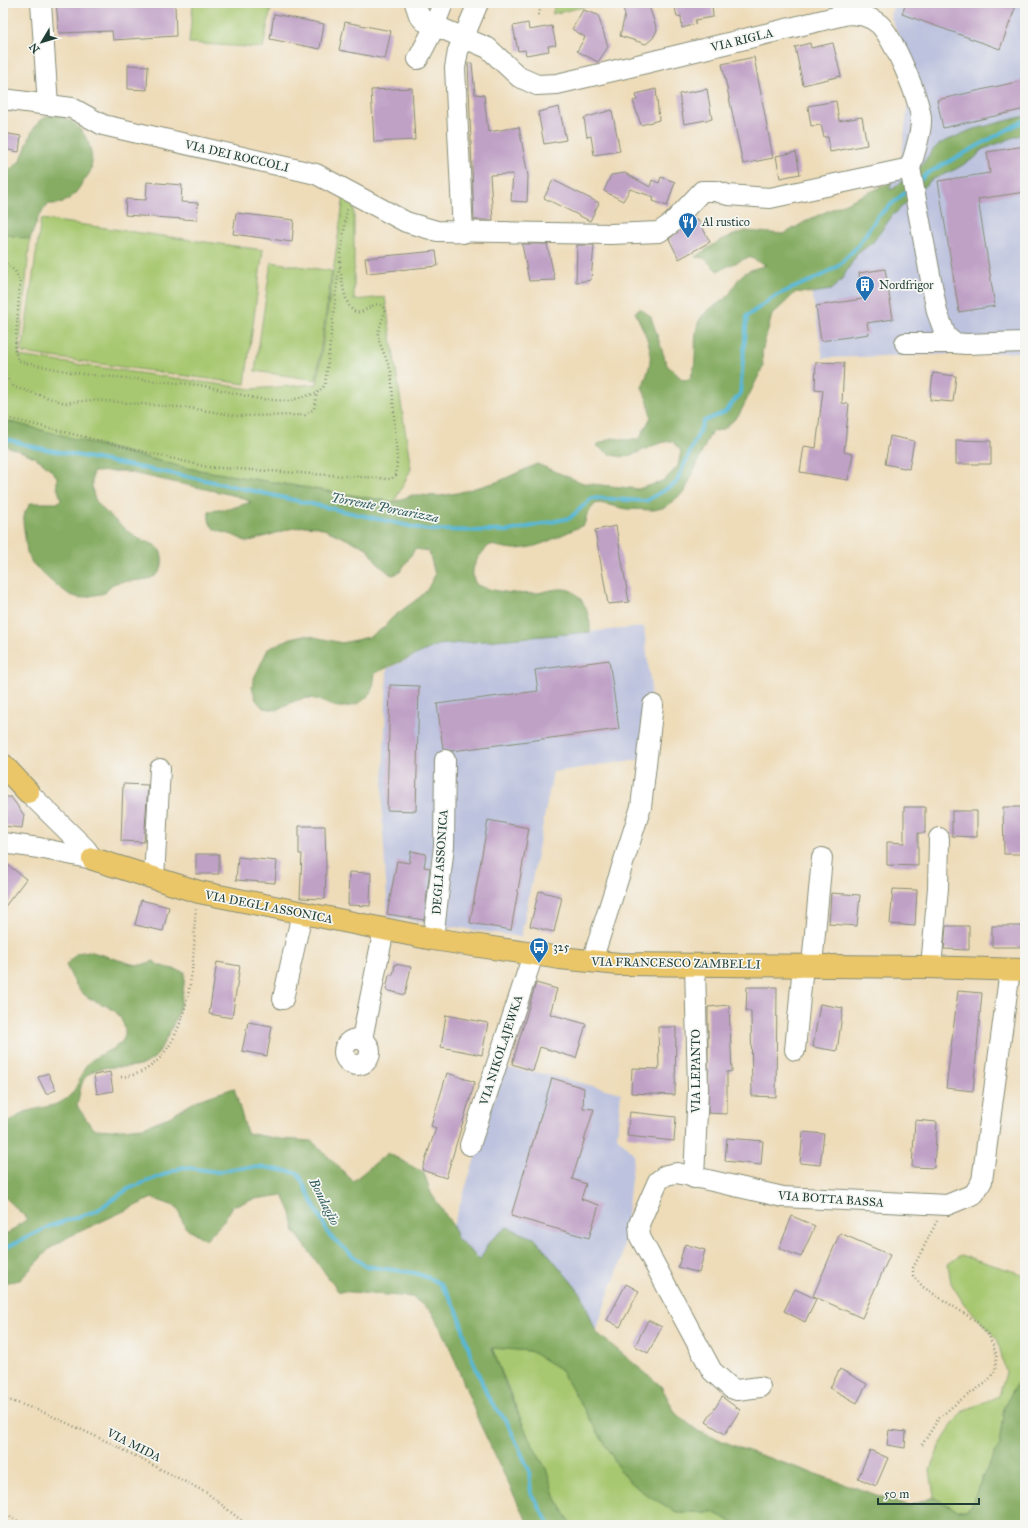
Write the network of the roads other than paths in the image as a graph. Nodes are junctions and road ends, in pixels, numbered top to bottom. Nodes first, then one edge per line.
1 (41, 3) edge
2 (415, 3) edge
3 (443, 3) edge
4 (478, 3) edge
5 (867, 9) edge
6 (435, 24) junction
7 (464, 38) junction
8 (418, 59) dead end
9 (3, 99) edge
10 (48, 105) junction
11 (912, 180) junction
12 (463, 233) junction
13 (1025, 342) edge
14 (905, 343) dead end
15 (954, 343) junction
16 (653, 705) dead end
17 (445, 760) dead end
18 (3, 765) edge
19 (160, 769) dead end
20 (28, 792) junction
21 (50, 824) junction
22 (939, 838) dead end
23 (3, 843) edge
24 (29, 846) junction
25 (84, 857) junction
26 (822, 858) dead end
27 (154, 878) junction
28 (302, 913) junction
29 (384, 929) junction
30 (434, 939) junction
31 (536, 955) junction
32 (592, 961) junction
33 (695, 965) junction
34 (808, 965) junction
35 (931, 967) junction
36 (1018, 970) edge
37 (283, 999) dead end
38 (362, 1040) dead end
39 (795, 1050) dead end
40 (470, 1145) dead end
41 (694, 1178) junction
42 (760, 1387) dead end

1 - 10 street
2 - 6 street, VIA RIGLA
3 - 6 street
4 - 7 street
5 - 7 street, VIA RIGLA
5 - 11 street, VIA RIGLA
6 - 7 street, VIA RIGLA
6 - 8 street
7 - 12 street
9 - 10 street, VIA DEI ROCCOLI
10 - 12 street, VIA DEI ROCCOLI
11 - 12 street
11 - 15 street, VIA RIGLA
13 - 15 street
14 - 15 street
16 - 32 street
17 - 30 street, DEGLI ASSONICA
18 - 20 main road
19 - 27 street
20 - 21 street
20 - 25 street
21 - 24 street
21 - 25 street
22 - 35 street
23 - 24 street, VIA DEGLI ASSONICA
24 - 25 street, VIA DEGLI ASSONICA
25 - 27 main road, VIA DEGLI ASSONICA
26 - 34 street
27 - 28 main road, VIA DEGLI ASSONICA
28 - 29 main road, VIA DEGLI ASSONICA
28 - 37 street
29 - 30 main road, VIA DEGLI ASSONICA
29 - 38 street
30 - 31 main road, VIA DEGLI ASSONICA
31 - 32 main road, VIA FRANCESCO ZAMBELLI
31 - 40 street, VIA NIKOLAJEWKA
32 - 33 main road, VIA FRANCESCO ZAMBELLI
33 - 34 main road, VIA FRANCESCO ZAMBELLI
33 - 41 street, VIA LEPANTO
34 - 35 main road, VIA FRANCESCO ZAMBELLI
34 - 39 street
35 - 36 main road, VIA FRANCESCO ZAMBELLI
36 - 41 street, VIA BOTTA BASSA
41 - 42 street, VIA BOTTA BASSA

